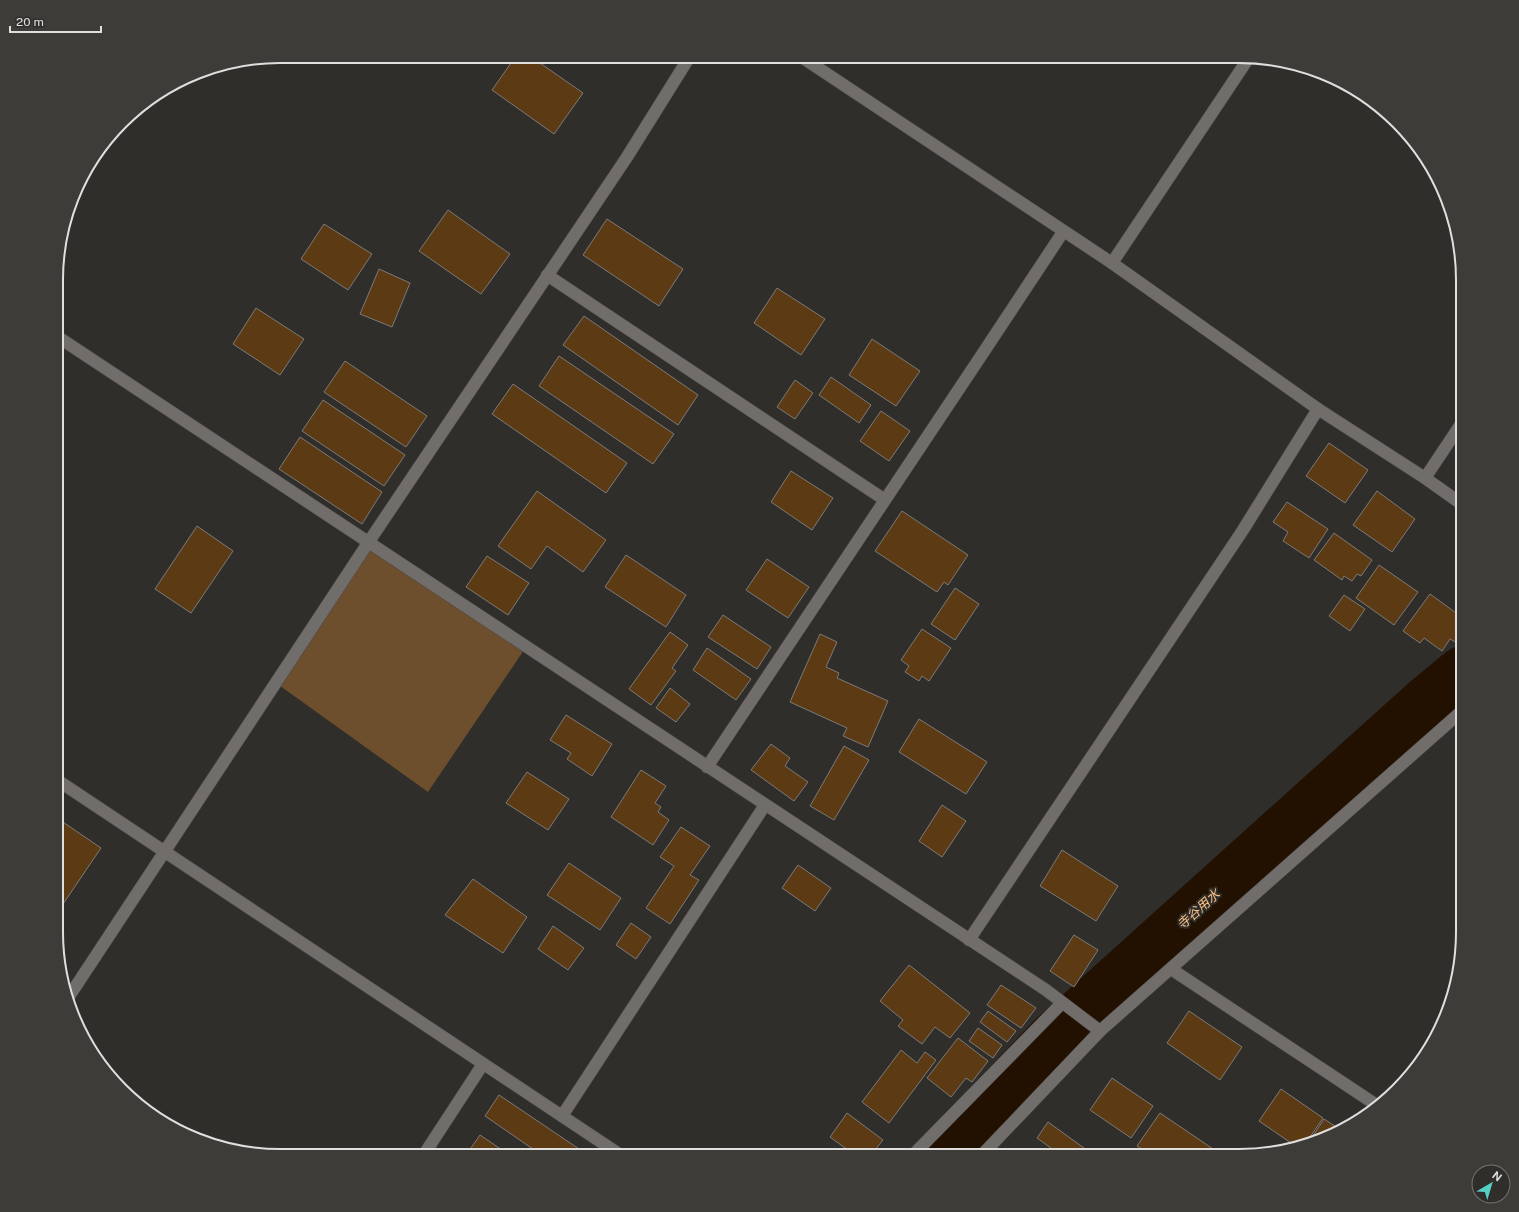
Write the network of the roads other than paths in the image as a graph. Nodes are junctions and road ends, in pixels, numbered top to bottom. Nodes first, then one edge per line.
1 (686, 63) edge
2 (810, 63) edge
3 (1245, 63) edge
4 (1062, 232) junction
5 (1112, 264) junction
6 (547, 275) junction
7 (63, 340) edge
8 (1318, 408) junction
9 (1456, 431) edge
10 (1425, 478) junction
11 (885, 500) junction
12 (1456, 501) edge
13 (368, 543) junction
14 (1456, 716) edge
15 (707, 767) junction
16 (63, 784) edge
17 (766, 805) junction
18 (164, 852) junction
19 (969, 940) junction
20 (1171, 969) junction
21 (72, 993) edge
22 (1062, 1003) junction
23 (1100, 1031) junction
24 (483, 1064) junction
25 (1373, 1103) edge
26 (562, 1116) junction
27 (428, 1149) edge
28 (612, 1149) edge
29 (919, 1149) edge
30 (988, 1149) edge

1 - 6 street
2 - 4 street
3 - 5 street
4 - 5 street
4 - 11 street
5 - 8 street
6 - 11 street
6 - 13 street
7 - 13 street
8 - 10 street
8 - 19 street
9 - 10 street
10 - 12 street
11 - 15 street
13 - 15 street
13 - 18 street
14 - 20 street
15 - 17 street
16 - 18 street
17 - 19 street
17 - 26 street
18 - 21 street
18 - 24 street
19 - 22 street
20 - 23 street
20 - 25 street
22 - 23 street
22 - 29 street
23 - 30 street
24 - 26 street
24 - 27 street
26 - 28 street

